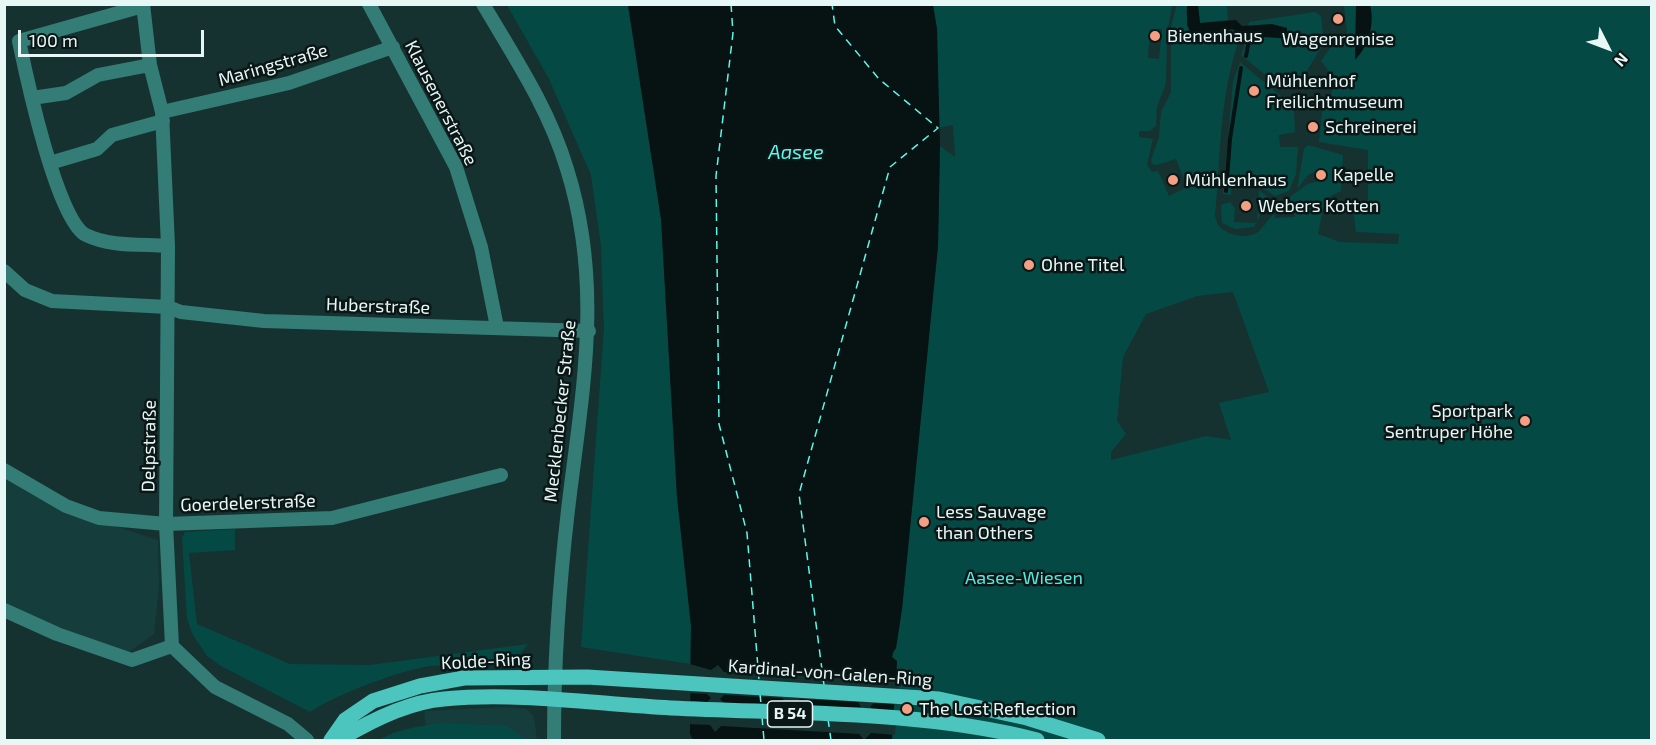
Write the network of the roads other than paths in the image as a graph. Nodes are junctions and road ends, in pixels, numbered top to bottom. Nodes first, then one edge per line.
1 (369, 4) edge
2 (483, 4) edge
3 (143, 5) edge
4 (393, 47) junction
5 (150, 65) junction
6 (32, 98) junction
7 (162, 117) junction
8 (50, 163) junction
9 (168, 246) junction
10 (4, 271) edge
11 (168, 307) junction
12 (497, 327) junction
13 (589, 331) junction
14 (4, 470) edge
15 (501, 475) dead end
16 (166, 524) junction
17 (4, 610) edge
18 (172, 645) junction
19 (554, 677) junction
20 (554, 699) junction
21 (307, 741) edge
22 (331, 741) edge
23 (339, 741) edge
24 (554, 741) edge
25 (1038, 741) edge
26 (1098, 741) edge

1 - 4 street, Klausenerstraße
2 - 13 street, Mecklenbecker Straße
3 - 5 street, Delpstraße
3 - 6 street, Delpstraße
4 - 7 street, Maringstraße
4 - 12 street, Klausenerstraße
5 - 6 street
5 - 7 street, Delpstraße
6 - 8 street, Delpstraße
7 - 8 street
7 - 9 street, Delpstraße
8 - 9 street, Delpstraße
9 - 11 street, Delpstraße
10 - 11 street, Huberstraße
11 - 12 street, Huberstraße
11 - 16 street, Delpstraße
12 - 13 street, Huberstraße
13 - 19 street, Mecklenbecker Straße
14 - 16 street, Goerdelerstraße
15 - 16 street, Goerdelerstraße
16 - 18 street, Delpstraße
17 - 18 street
18 - 21 street
19 - 20 street, Mecklenbecker Straße
19 - 22 main road, Kolde-Ring / B 54
19 - 26 main road, Kardinal-von-Galen-Ring / B 54
20 - 23 main road, Kolde-Ring / B 54
20 - 24 street, Mecklenbecker Straße
20 - 25 main road, B 54

